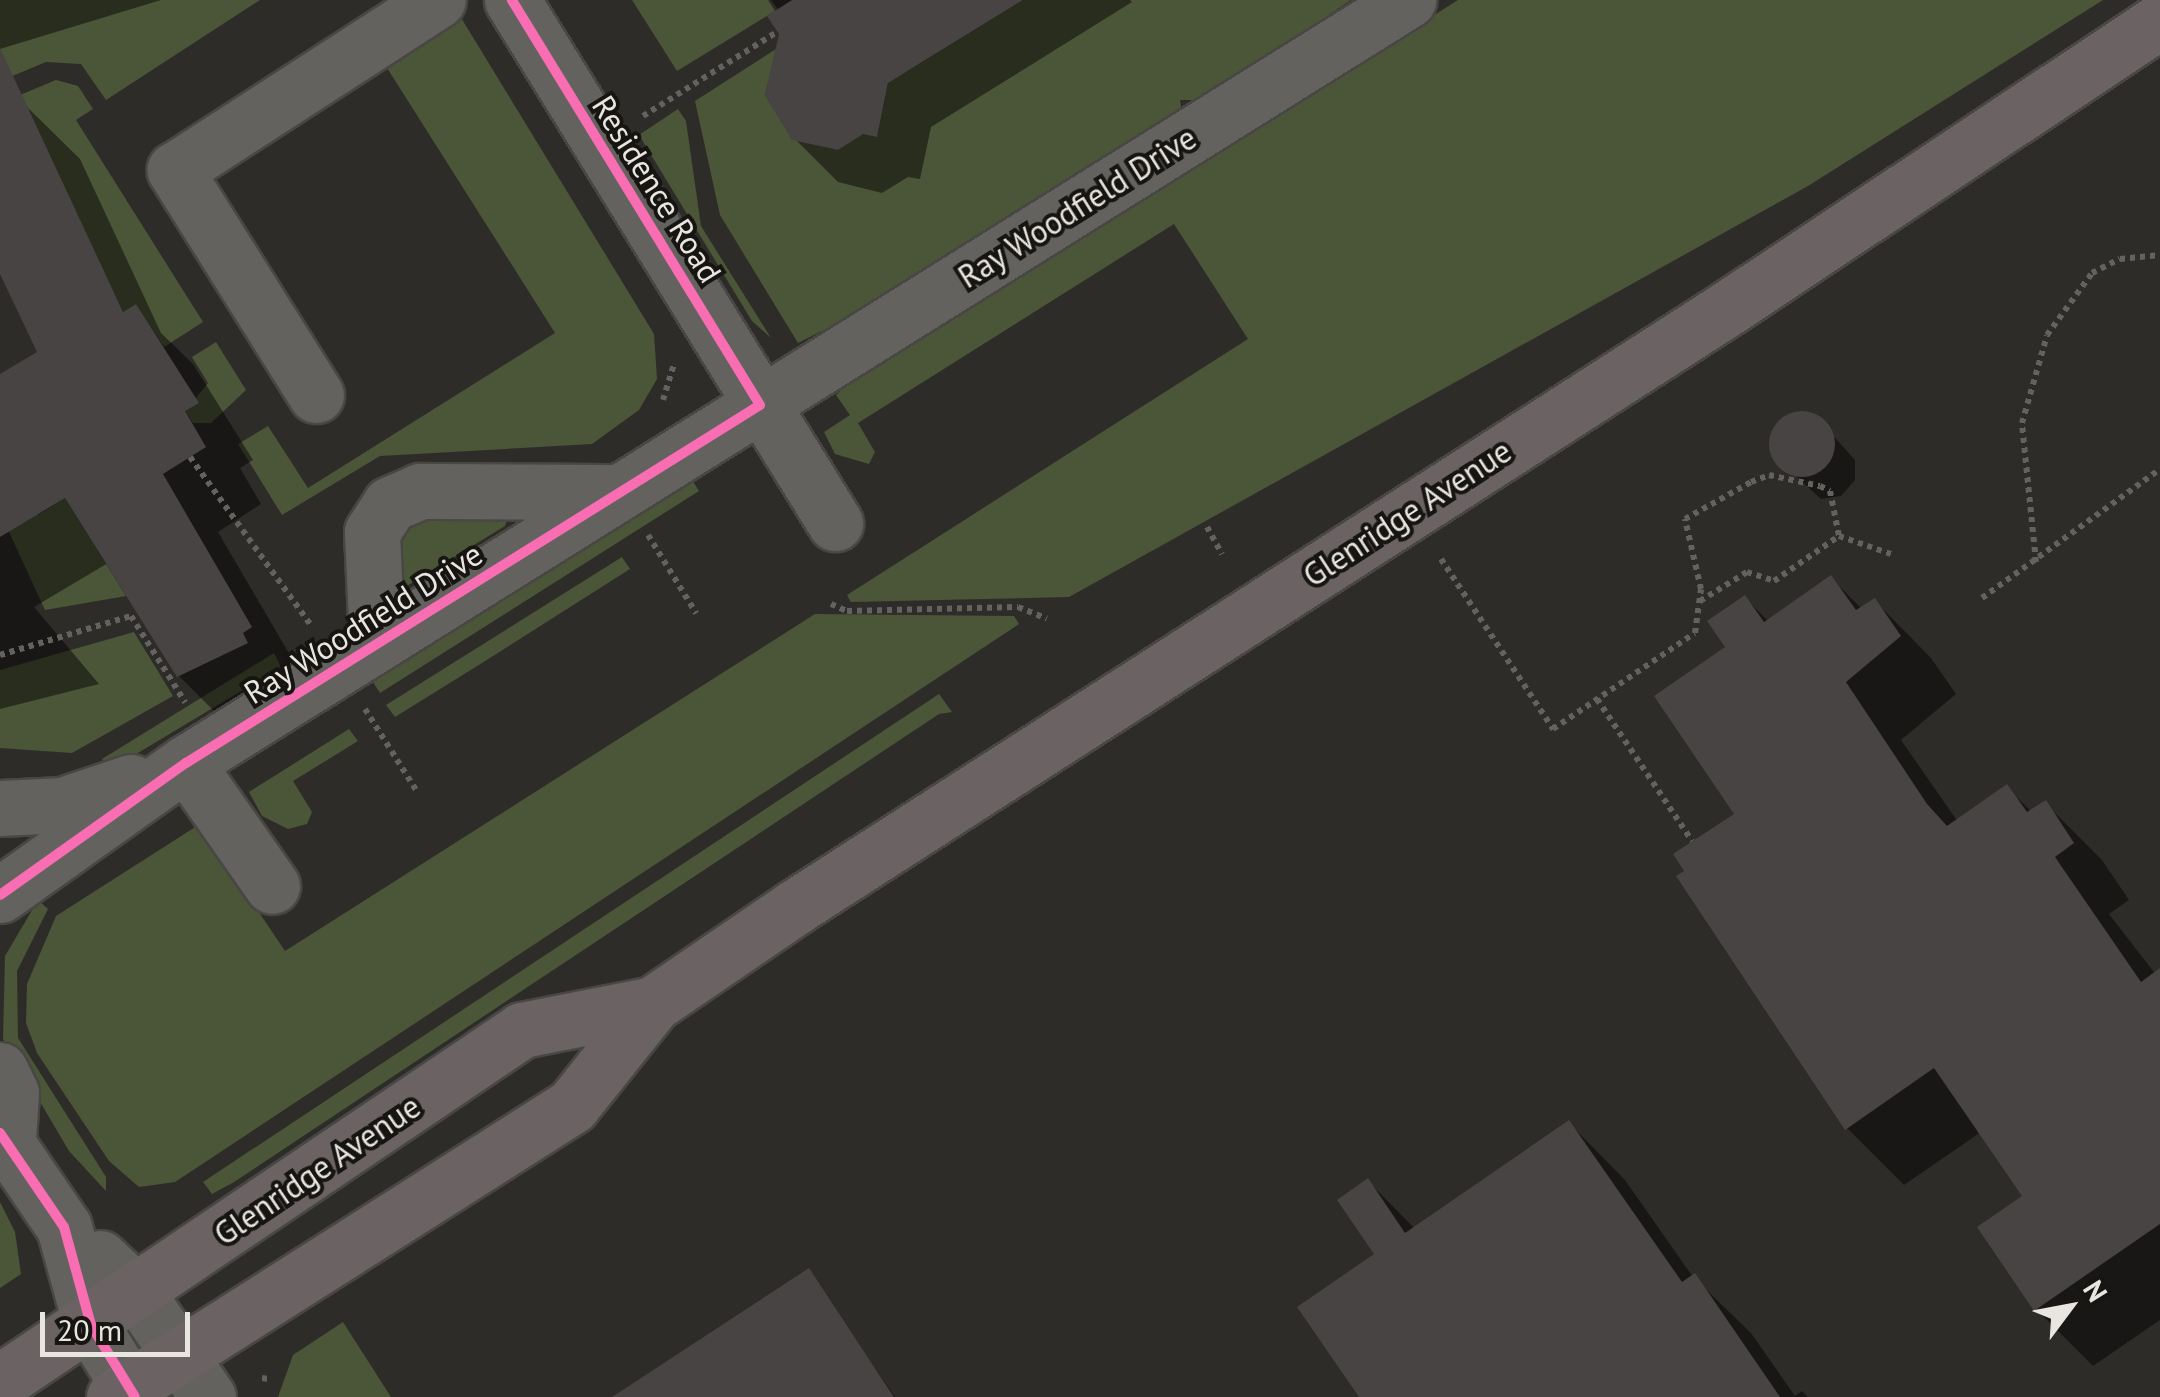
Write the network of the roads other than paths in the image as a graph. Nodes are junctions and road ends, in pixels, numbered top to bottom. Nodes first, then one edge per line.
1 (438, 0) edge
2 (512, 0) edge
3 (1408, 0) edge
4 (2160, 20) edge
5 (316, 396) dead end
6 (760, 405) junction
7 (634, 514) junction
8 (835, 523) dead end
9 (377, 643) junction
10 (186, 762) junction
11 (0, 808) edge
12 (272, 886) dead end
13 (0, 895) edge
14 (653, 1004) junction
15 (0, 1070) edge
16 (4, 1136) edge
17 (64, 1227) junction
18 (137, 1293) junction
19 (91, 1325) junction
20 (195, 1378) edge
21 (0, 1382) edge
22 (126, 1394) edge

1 - 5 street
2 - 6 street, Residence Road
3 - 6 street, Ray Woodfield Drive
4 - 14 main road, Glenridge Avenue
6 - 7 street, Ray Woodfield Drive
6 - 8 street, Residence Road
7 - 9 street, Ray Woodfield Drive
7 - 9 street
9 - 10 street, Ray Woodfield Drive
10 - 11 street, Ray Woodfield Drive
10 - 12 street
10 - 13 street, Ray Woodfield Drive
14 - 18 main road, Glenridge Avenue
14 - 20 main road, Glenridge Avenue
15 - 16 street
16 - 17 street
17 - 18 street
17 - 19 street
18 - 19 main road, Glenridge Avenue
18 - 20 street
19 - 21 main road, Glenridge Avenue
19 - 22 street
20 - 22 main road, Glenridge Avenue

